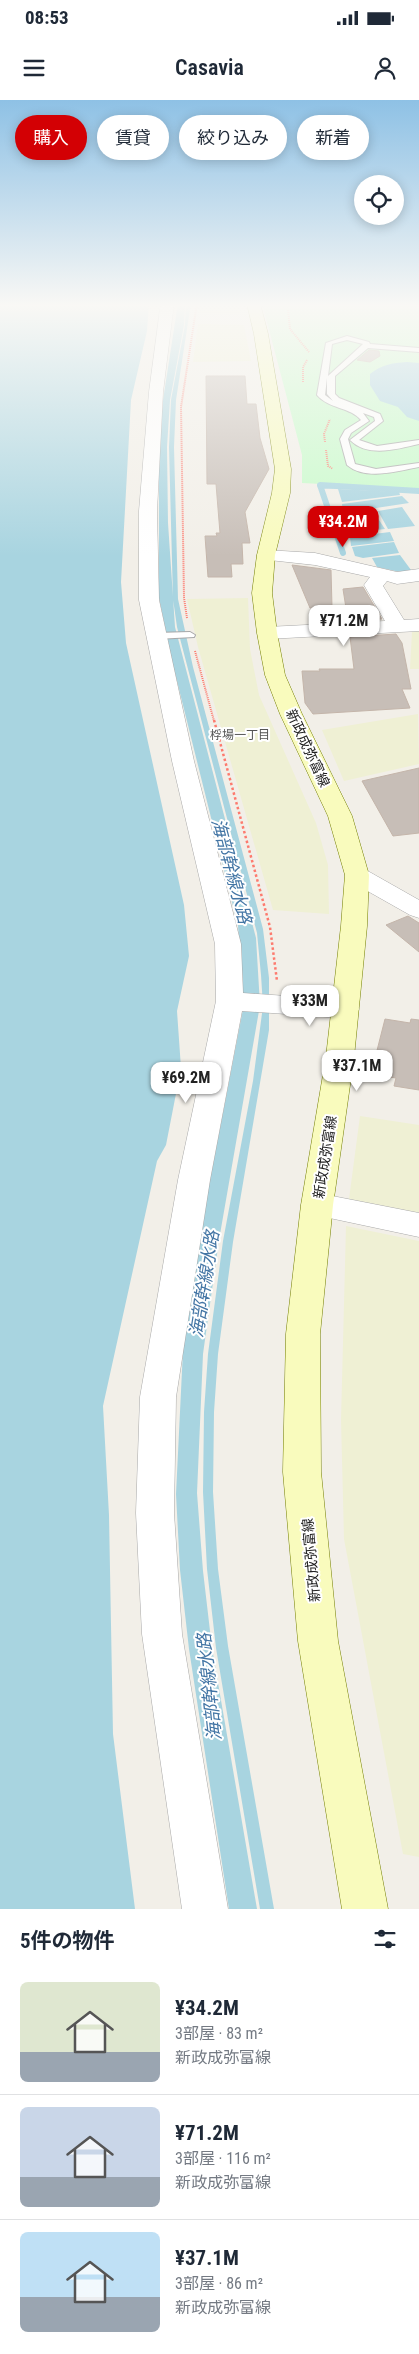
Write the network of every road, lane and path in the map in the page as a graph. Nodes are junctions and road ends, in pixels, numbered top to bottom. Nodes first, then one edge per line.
1 (157, 387) edge
2 (185, 387) edge
3 (270, 387) edge
4 (322, 387) edge
5 (331, 387) edge
6 (419, 442) edge
7 (419, 465) edge
8 (266, 555) junction
9 (383, 574) junction
10 (419, 575) edge
11 (419, 625) edge
12 (398, 627) junction
13 (267, 633) junction
14 (189, 635) junction
15 (159, 636) junction
16 (357, 875) junction
17 (419, 910) edge
18 (234, 1001) junction
19 (279, 1003) junction
20 (345, 1009) junction
21 (317, 1205) junction
22 (419, 1225) edge
23 (205, 1909) edge
24 (365, 1909) edge

1 - 15 street
2 - 14 path
3 - 8 main road, 新政成弥富線
4 - 7 lane
5 - 6 lane
8 - 9 street
8 - 13 main road, 新政成弥富線
9 - 10 street
9 - 12 street
11 - 12 street
12 - 13 street
13 - 16 main road, 新政成弥富線
14 - 15 lane
14 - 19 path
15 - 18 street
16 - 17 street
16 - 20 main road, 新政成弥富線
18 - 19 street
18 - 23 street
19 - 20 street
20 - 21 main road, 新政成弥富線
21 - 22 street
21 - 24 main road, 新政成弥富線

